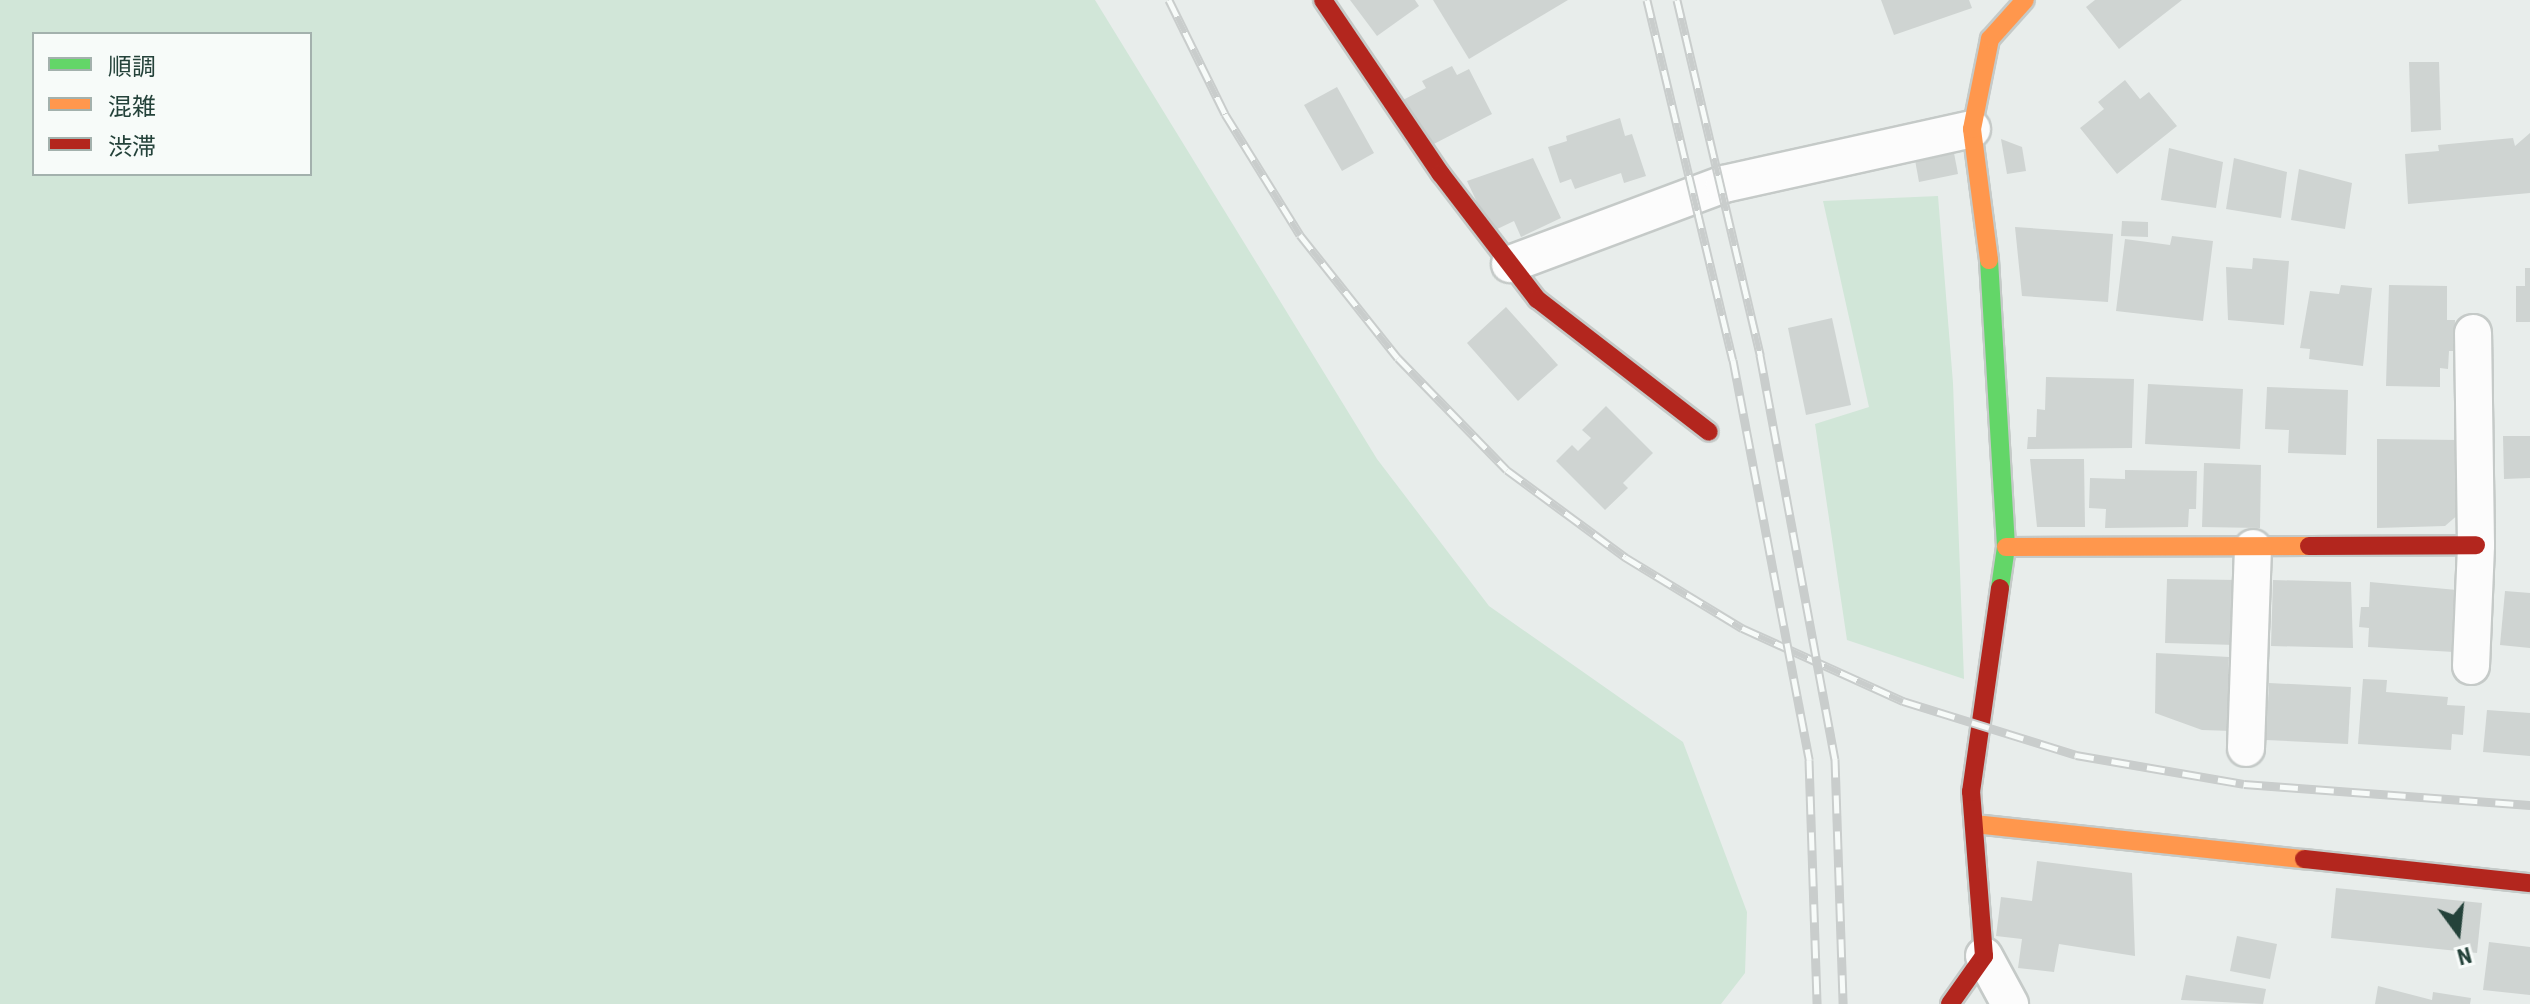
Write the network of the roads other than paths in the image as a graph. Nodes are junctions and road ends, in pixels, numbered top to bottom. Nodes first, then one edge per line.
1 (1323, 0) edge
2 (2008, 8) edge
3 (1972, 129) junction
4 (1510, 264) junction
5 (2473, 333) dead end
6 (1709, 432) dead end
7 (2476, 545) junction
8 (2006, 547) junction
9 (2253, 548) junction
10 (2471, 666) dead end
11 (2246, 748) dead end
12 (1974, 824) junction
13 (2530, 883) edge
14 (1984, 956) junction
15 (1950, 1004) edge
16 (2010, 1004) edge

1 - 4 street
2 - 3 street
3 - 4 street
3 - 8 street
4 - 6 street
5 - 7 street
7 - 9 street
7 - 10 street
8 - 9 street
8 - 12 street
9 - 11 street
12 - 13 street
12 - 14 street
14 - 15 street
14 - 16 street

